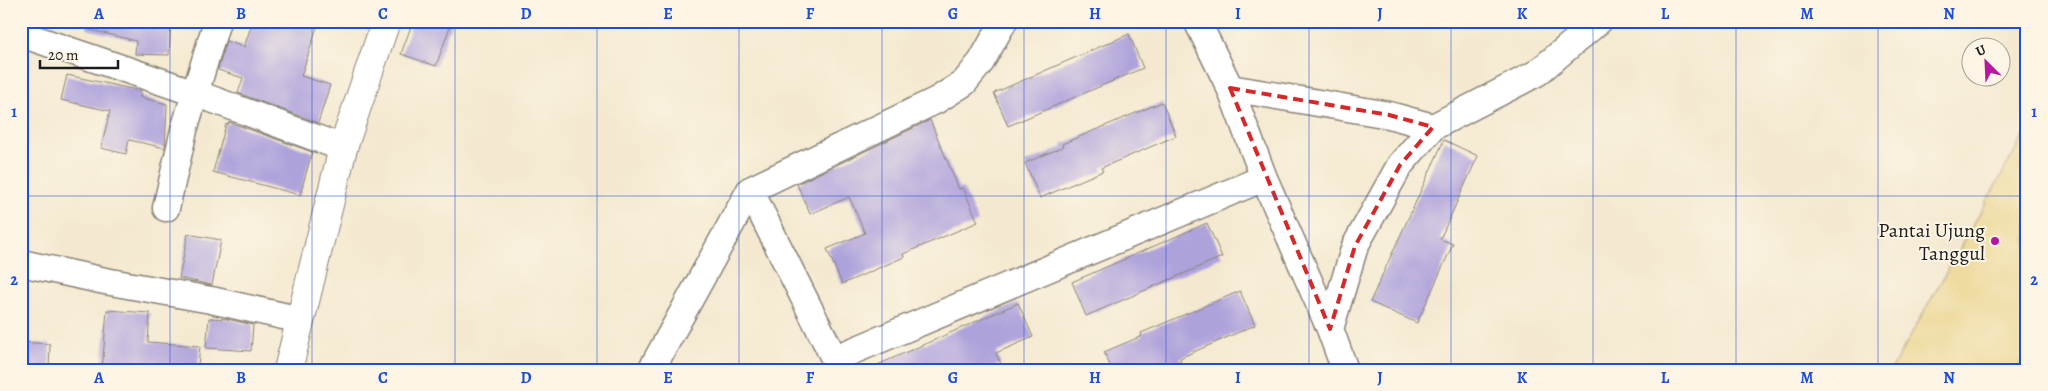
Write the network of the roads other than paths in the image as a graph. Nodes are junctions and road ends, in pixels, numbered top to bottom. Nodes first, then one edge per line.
1 (217, 21) edge
2 (386, 21) edge
3 (1004, 21) edge
4 (1197, 21) edge
5 (1599, 21) edge
6 (21, 34) edge
7 (1230, 88) junction
8 (195, 93) junction
9 (1432, 127) junction
10 (343, 148) junction
11 (1264, 178) junction
12 (750, 190) junction
13 (166, 208) dead end
14 (21, 263) edge
15 (301, 320) junction
16 (1330, 329) junction
17 (838, 364) edge
18 (288, 370) edge
19 (651, 370) edge
20 (1345, 370) edge

1 - 8 street
2 - 10 highway
3 - 12 street
4 - 7 street
5 - 9 street
6 - 8 street
7 - 9 street
7 - 11 street
8 - 10 street
8 - 13 street
9 - 16 street
10 - 15 highway
11 - 16 street
11 - 17 street
12 - 17 street
12 - 19 street
14 - 15 street
15 - 18 highway
16 - 20 street

